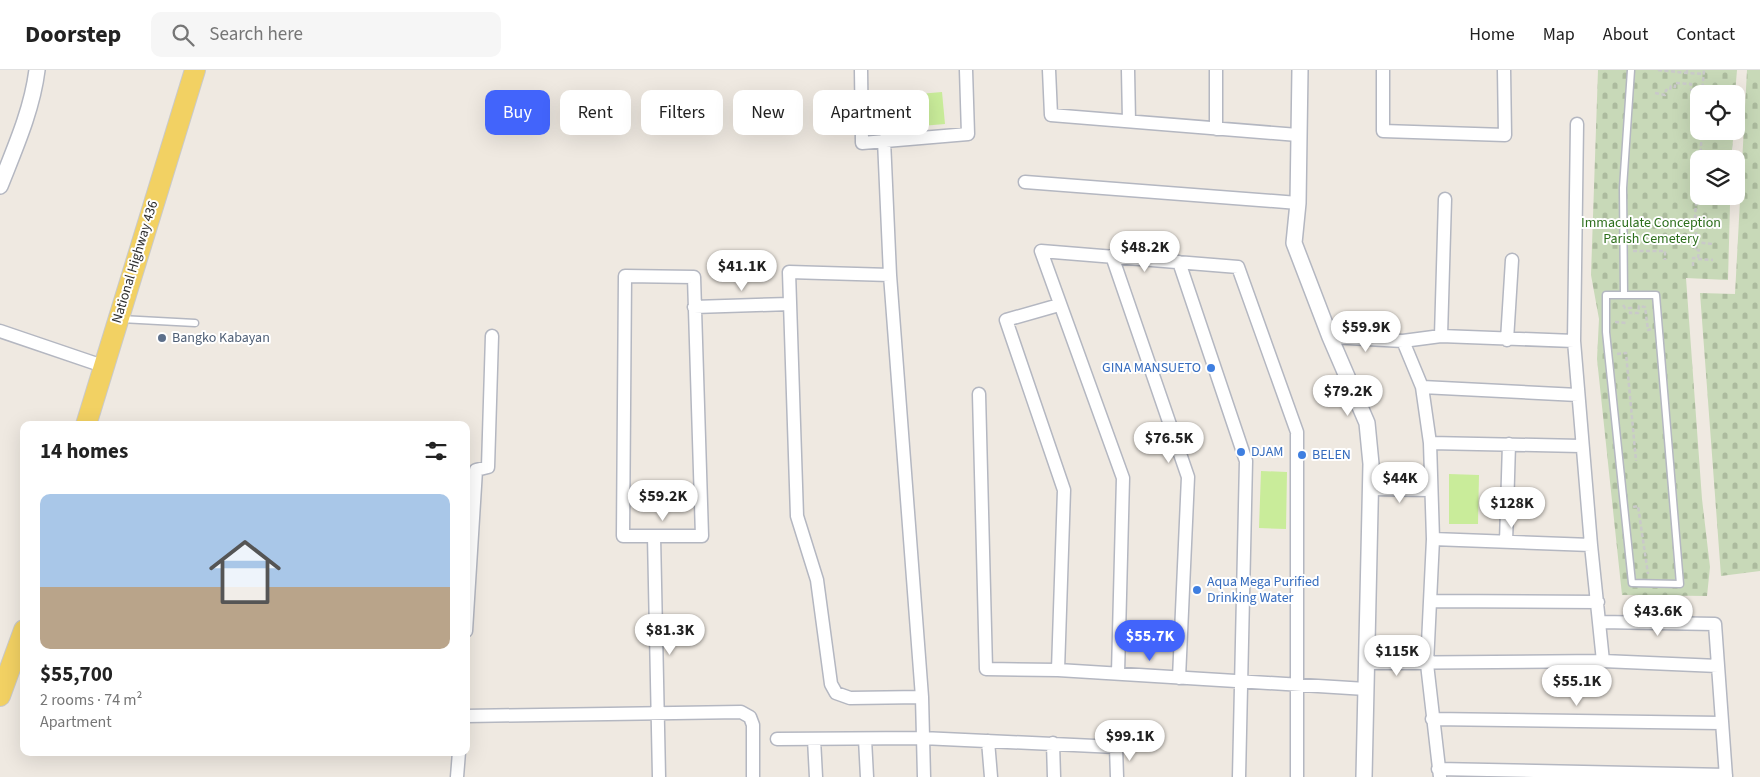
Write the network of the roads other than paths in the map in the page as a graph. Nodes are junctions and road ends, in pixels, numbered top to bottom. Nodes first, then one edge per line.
1 (37, 70) edge
2 (195, 70) edge
3 (861, 70) edge
4 (966, 70) edge
5 (1049, 70) edge
6 (1128, 70) edge
7 (1216, 70) edge
8 (1300, 70) edge
9 (1383, 70) edge
10 (1504, 70) edge
11 (1631, 70) edge
12 (1128, 121) junction
13 (1576, 124) dead end
14 (1216, 129) junction
15 (1298, 135) junction
16 (884, 140) junction
17 (1026, 182) dead end
18 (0, 186) edge
19 (1445, 199) dead end
20 (1298, 203) junction
21 (1112, 256) junction
22 (1512, 260) dead end
23 (1180, 262) junction
24 (890, 275) junction
25 (1624, 295) junction
26 (790, 304) junction
27 (1059, 305) junction
28 (694, 307) junction
29 (118, 319) junction
30 (195, 323) dead end
31 (0, 331) edge
32 (492, 336) dead end
33 (1441, 336) junction
34 (1330, 337) junction
35 (1507, 340) junction
36 (1403, 341) junction
37 (1574, 341) junction
38 (103, 366) junction
39 (1422, 387) junction
40 (979, 394) dead end
41 (1578, 395) junction
42 (87, 421) edge
43 (1430, 442) junction
44 (1509, 444) junction
45 (1582, 446) junction
46 (471, 471) edge
47 (1371, 489) junction
48 (1430, 490) junction
49 (470, 503) edge
50 (654, 536) junction
51 (1433, 539) junction
52 (1506, 542) junction
53 (1591, 545) junction
54 (1432, 601) junction
55 (1598, 602) junction
56 (1600, 622) junction
57 (20, 654) edge
58 (1603, 662) junction
59 (1367, 663) junction
60 (1427, 664) junction
61 (1718, 666) junction
62 (1058, 670) junction
63 (1118, 673) junction
64 (1179, 678) junction
65 (1240, 683) junction
66 (1297, 686) junction
67 (1366, 689) junction
68 (0, 696) edge
69 (922, 697) junction
70 (658, 713) junction
71 (470, 716) edge
72 (1432, 719) junction
73 (1721, 724) junction
74 (922, 738) junction
75 (778, 739) dead end
76 (814, 739) junction
77 (865, 739) junction
78 (988, 741) junction
79 (1053, 743) junction
80 (459, 756) edge
81 (1439, 773) edge
82 (1726, 776) edge
83 (458, 777) edge
84 (659, 777) edge
85 (753, 777) edge
86 (816, 777) edge
87 (867, 777) edge
88 (924, 777) edge
89 (990, 777) edge
90 (1054, 777) edge
91 (1117, 777) edge
92 (1239, 777) edge
93 (1297, 777) edge
94 (1364, 777) edge

1 - 18 street
2 - 29 main road, National Highway 436
3 - 16 street
4 - 16 street
5 - 12 street
6 - 12 street
7 - 14 street
8 - 15 street
9 - 10 street
11 - 25 lane
12 - 14 street
13 - 37 street
14 - 15 street
15 - 20 street
16 - 24 street
17 - 20 street
19 - 33 street
20 - 34 street
21 - 23 street
21 - 27 street
21 - 64 street
22 - 35 street
23 - 65 street
23 - 66 street
24 - 26 street
24 - 69 street
25 - 25 lane
26 - 28 street
26 - 69 street
27 - 62 street
27 - 63 street
28 - 50 street
28 - 50 street
29 - 30 lane
29 - 38 main road, National Highway 436
31 - 38 street
32 - 46 street
33 - 35 street
33 - 36 street
34 - 36 street
34 - 47 street
35 - 37 street
36 - 39 street
37 - 41 street
38 - 42 main road, National Highway 436
39 - 41 street
39 - 43 street
40 - 62 street
41 - 45 street
43 - 44 street
43 - 48 street
44 - 45 street
44 - 52 street
45 - 53 street
46 - 49 street
47 - 48 street
47 - 59 street
48 - 51 street
50 - 70 street
51 - 52 street
51 - 54 street
52 - 53 street
53 - 55 street
54 - 55 street
54 - 60 street
55 - 56 street
56 - 58 street
56 - 61 street
57 - 68 main road
58 - 60 street
58 - 61 street
59 - 60 street
59 - 67 street
60 - 72 street
61 - 73 street
62 - 63 street
63 - 64 street
64 - 65 street
65 - 66 street
65 - 92 street
66 - 67 street
66 - 93 street
67 - 94 street
69 - 74 street
70 - 71 street
70 - 84 street
70 - 85 street
72 - 73 street
72 - 81 street
73 - 82 street
74 - 77 street
74 - 78 street
74 - 88 street
75 - 76 street
76 - 77 street
76 - 86 street
77 - 87 street
78 - 79 street
78 - 89 street
79 - 90 street
79 - 91 street
80 - 83 street
81 - 82 street

